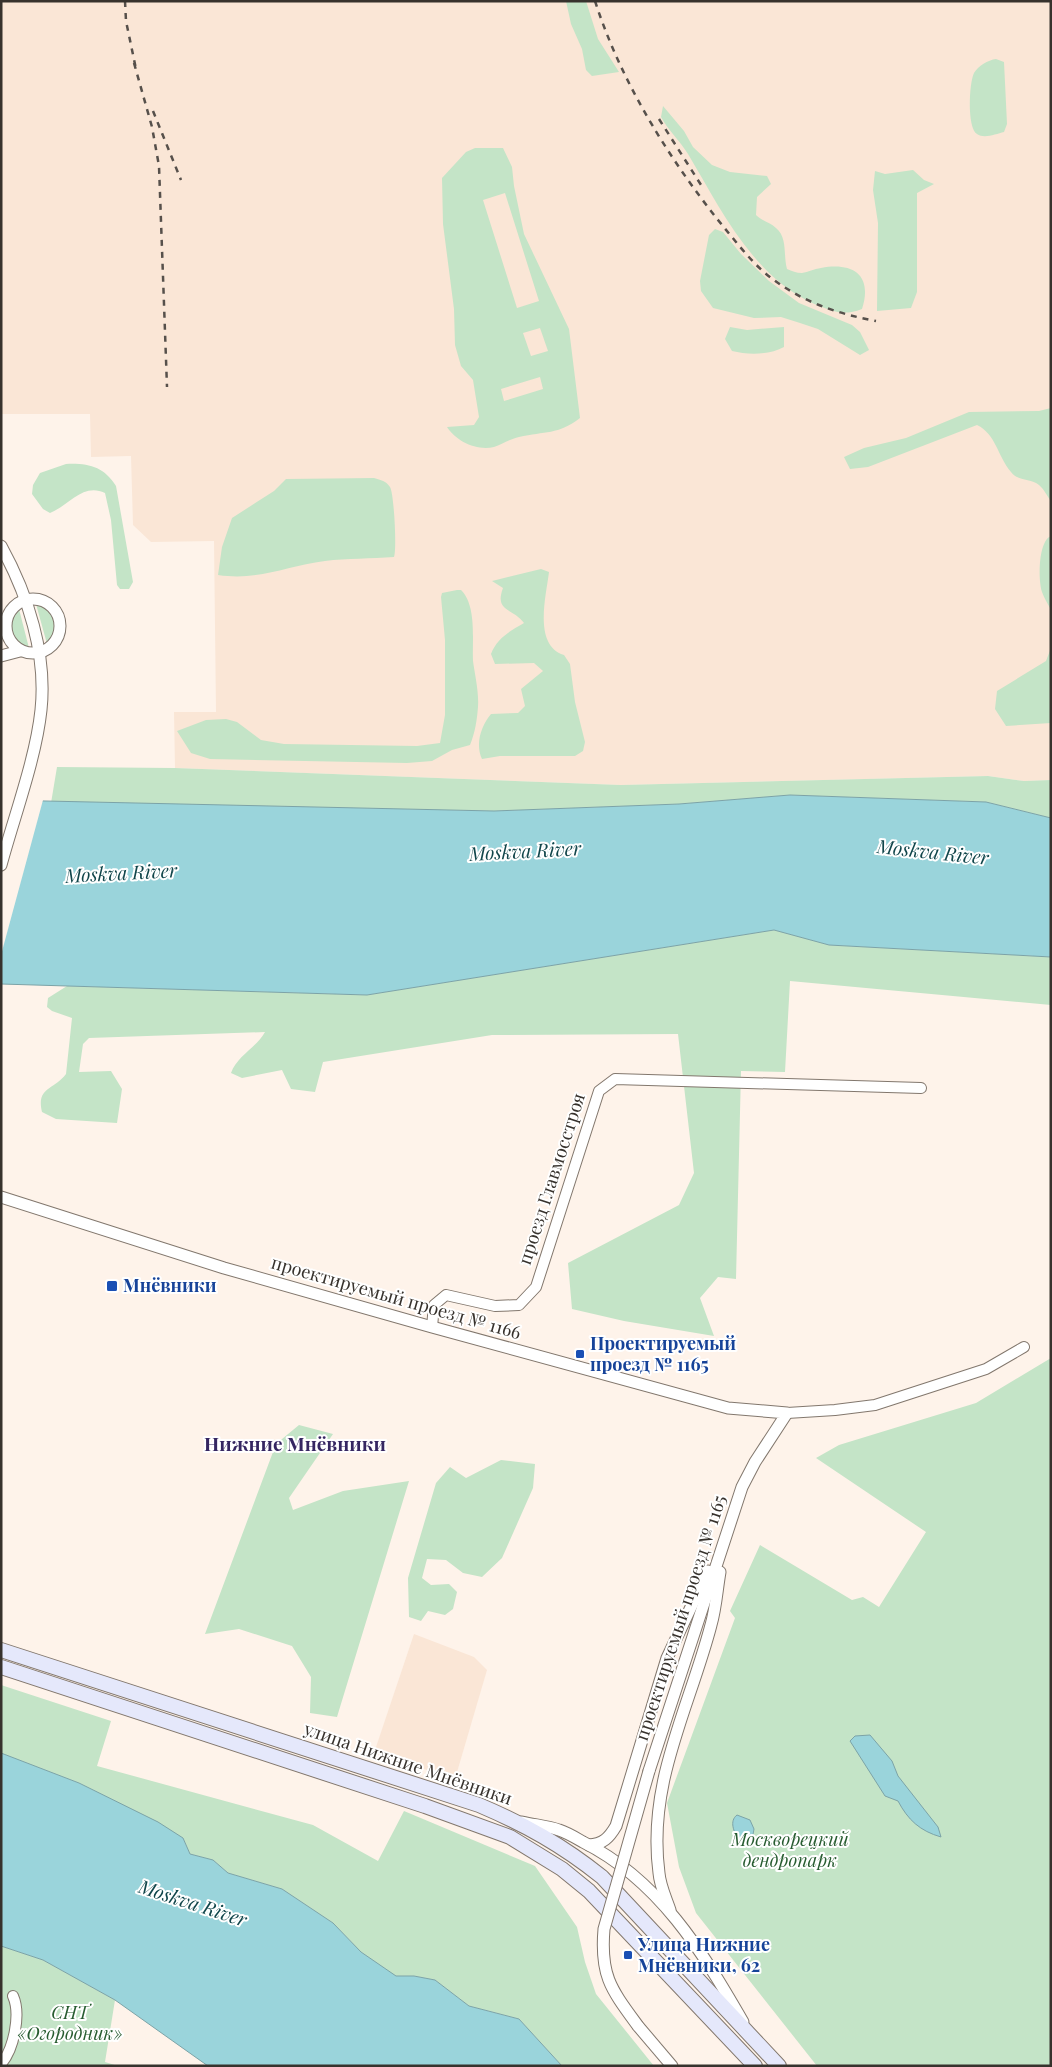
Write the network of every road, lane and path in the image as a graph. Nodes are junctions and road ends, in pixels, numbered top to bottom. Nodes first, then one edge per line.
1 (1, 546) edge
2 (25, 600) junction
3 (4, 623) edge
4 (20, 651) junction
5 (39, 653) junction
6 (1, 656) edge
7 (1, 865) edge
8 (921, 1088) dead end
9 (1, 1197) edge
10 (432, 1327) junction
11 (1024, 1347) dead end
12 (787, 1413) junction
13 (727, 1533) junction
14 (1, 1650) edge
15 (1, 1667) edge
16 (199, 1715) junction
17 (194, 1731) junction
18 (516, 1820) junction
19 (589, 1845) junction
20 (670, 1910) junction
21 (13, 1996) dead end
22 (750, 2035) junction
23 (1, 2064) edge
24 (752, 2064) edge
25 (672, 2066) edge
26 (779, 2066) edge

1 - 2 street
2 - 3 street
2 - 5 street
2 - 5 street
3 - 4 street
4 - 5 street
4 - 6 street
5 - 7 street
8 - 10 street, проезд Главмосстроя
9 - 10 street, проектируемый проезд № 1166
10 - 12 street, проектируемый проезд № 1166
11 - 12 street
12 - 13 street, проектируемый проезд № 1165
13 - 19 street
13 - 20 street
13 - 25 street, проектируемый проезд № 1165, bridge
14 - 16 main road, улица Нижние Мнёвники
15 - 17 main road, улица Нижние Мнёвники
16 - 17 street
16 - 18 main road, улица Нижние Мнёвники
17 - 24 main road, улица Нижние Мнёвники
18 - 19 street
18 - 22 main road, улица Нижние Мнёвники
19 - 20 street
20 - 22 street
21 - 23 street
22 - 26 main road, улица Нижние Мнёвники

